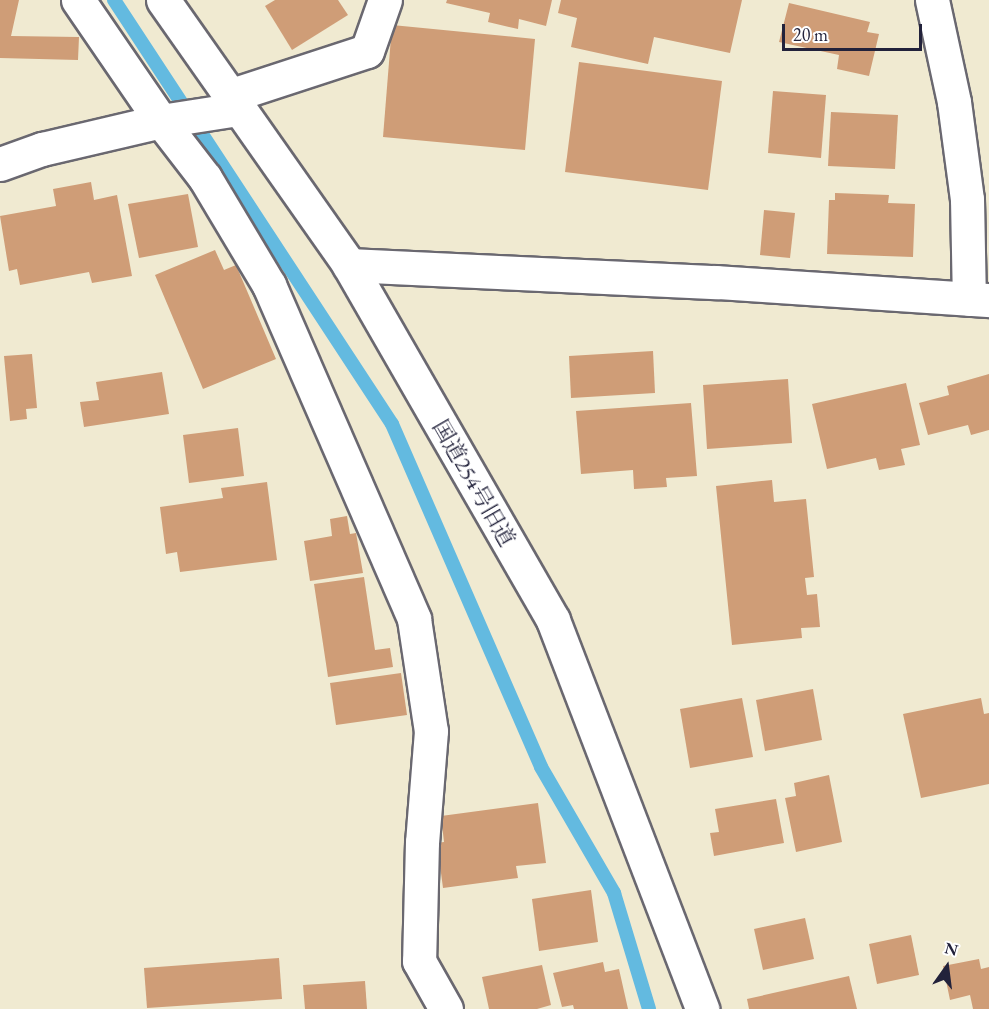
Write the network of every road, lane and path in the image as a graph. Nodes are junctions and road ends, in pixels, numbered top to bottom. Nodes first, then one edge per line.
1 (78, 0) edge
2 (163, 0) edge
3 (385, 0) edge
4 (925, 2) edge
5 (234, 102) junction
6 (161, 121) junction
7 (0, 164) edge
8 (349, 266) junction
9 (979, 300) edge
10 (446, 1009) edge
11 (702, 1009) edge

1 - 6 street
2 - 5 street, 国道254号旧道
3 - 5 street
4 - 9 street
5 - 6 street
5 - 8 street, 国道254号旧道
6 - 7 street
6 - 10 street
8 - 9 street
8 - 11 street, 国道254号旧道

